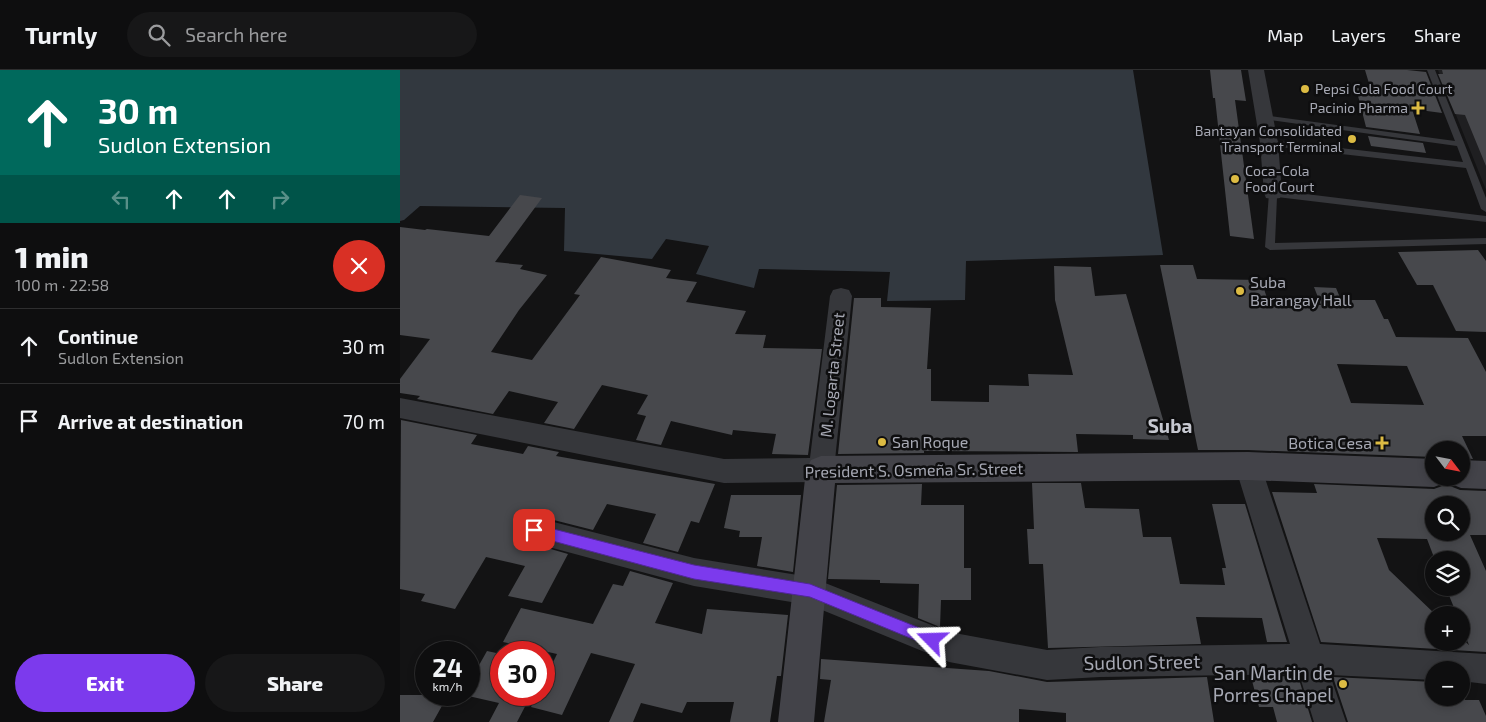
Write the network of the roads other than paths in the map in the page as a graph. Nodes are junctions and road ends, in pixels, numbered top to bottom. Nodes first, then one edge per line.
1 (1256, 70) edge
2 (1430, 70) edge
3 (1263, 117) junction
4 (1269, 143) junction
5 (1460, 144) junction
6 (1469, 166) junction
7 (1273, 193) junction
8 (1486, 209) edge
9 (1486, 219) edge
10 (1486, 241) edge
11 (841, 296) dead end
12 (400, 408) edge
13 (1248, 466) junction
14 (821, 470) junction
15 (1425, 473) edge
16 (1470, 475) edge
17 (1486, 476) edge
18 (534, 530) dead end
19 (810, 591) junction
20 (1310, 659) junction
21 (1486, 670) edge
22 (796, 722) edge
23 (1330, 722) edge

1 - 3 street
2 - 5 lane
3 - 4 street
3 - 5 lane
4 - 6 lane
4 - 7 street
5 - 6 lane
6 - 8 lane
7 - 9 lane
7 - 10 lane
11 - 14 street, M. Logarta Street
12 - 14 street, President S. Osmeña Sr. Street
13 - 14 street, President S. Osmeña Sr. Street
13 - 15 street, President S. Osmeña Sr. Street
13 - 20 street
14 - 19 street, M. Logarta Street
16 - 17 street
18 - 19 street, Sudlon Street
19 - 20 street, Sudlon Street
19 - 22 street, M. Logarta Street
20 - 21 street, Sudlon Street
20 - 23 street

